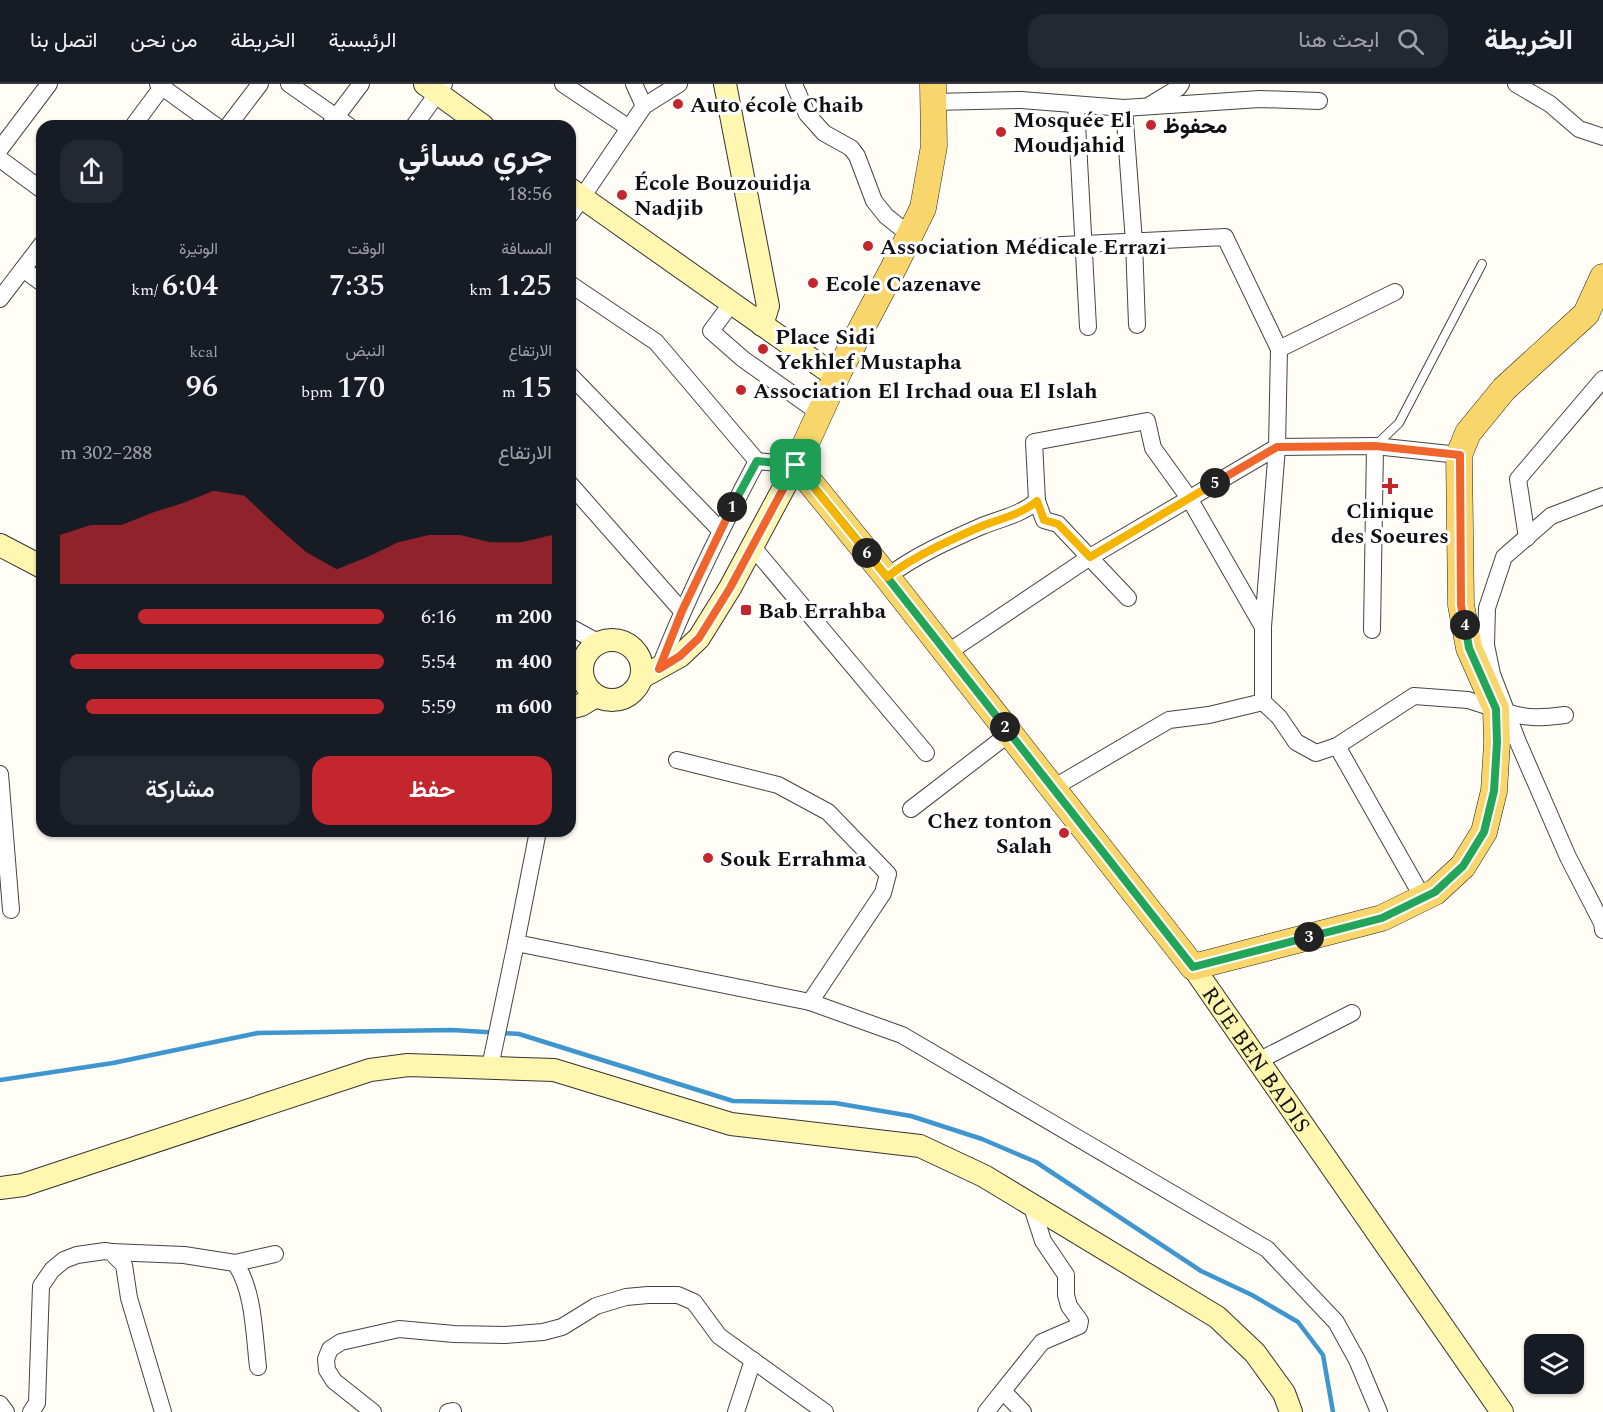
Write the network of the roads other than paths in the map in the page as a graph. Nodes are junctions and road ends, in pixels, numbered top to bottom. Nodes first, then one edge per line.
1 (49, 84) edge
2 (260, 84) edge
3 (289, 84) edge
4 (360, 84) edge
5 (563, 84) edge
6 (634, 84) edge
7 (679, 84) edge
8 (725, 84) edge
9 (794, 84) edge
10 (1181, 84) edge
11 (1516, 84) edge
12 (160, 86) edge
13 (436, 87) edge
14 (928, 90) edge
15 (1021, 92) edge
16 (1319, 101) dead end
17 (1076, 105) junction
18 (644, 106) junction
19 (1146, 106) junction
20 (1124, 108) junction
21 (137, 120) edge
22 (208, 120) edge
23 (233, 120) edge
24 (334, 120) edge
25 (340, 120) edge
26 (417, 120) edge
27 (476, 120) edge
28 (629, 128) junction
29 (1603, 137) edge
30 (0, 149) edge
31 (0, 159) edge
32 (36, 186) edge
33 (576, 198) edge
34 (576, 202) edge
35 (901, 228) junction
36 (1134, 242) junction
37 (1083, 245) junction
38 (1043, 246) dead end
39 (36, 252) edge
40 (1482, 264) dead end
41 (23, 269) junction
42 (1603, 277) edge
43 (36, 279) edge
44 (576, 288) edge
45 (1395, 292) dead end
46 (0, 299) edge
47 (732, 304) junction
48 (762, 325) junction
49 (1137, 325) dead end
50 (1088, 327) dead end
51 (1280, 349) junction
52 (828, 370) junction
53 (1603, 379) edge
54 (576, 381) edge
55 (815, 410) junction
56 (1375, 446) junction
57 (1277, 447) junction
58 (1460, 455) junction
59 (757, 461) junction
60 (796, 465) junction
61 (576, 491) edge
62 (1603, 496) edge
63 (1189, 498) junction
64 (1037, 501) junction
65 (720, 530) junction
66 (1527, 538) junction
67 (0, 545) edge
68 (752, 546) junction
69 (1090, 557) junction
70 (36, 564) edge
71 (887, 577) junction
72 (1128, 598) dead end
73 (682, 611) junction
74 (1263, 627) junction
75 (576, 630) edge
76 (1372, 630) dead end
77 (597, 640) junction
78 (576, 641) edge
79 (947, 653) junction
80 (651, 673) junction
81 (596, 696) junction
82 (1263, 702) junction
83 (576, 706) edge
84 (1501, 710) junction
85 (1565, 715) dead end
86 (1010, 733) junction
87 (1508, 743) junction
88 (1337, 746) junction
89 (926, 753) dead end
90 (677, 760) dead end
91 (0, 774) edge
92 (1053, 788) junction
93 (910, 809) dead end
94 (2, 812) edge
95 (537, 837) edge
96 (1423, 897) junction
97 (12, 910) dead end
98 (1603, 930) edge
99 (516, 943) junction
100 (1193, 967) junction
101 (810, 1002) junction
102 (1352, 1013) dead end
103 (1258, 1061) junction
104 (490, 1067) junction
105 (0, 1188) edge
106 (1031, 1204) junction
107 (111, 1252) junction
108 (276, 1254) dead end
109 (235, 1263) junction
110 (753, 1360) junction
111 (258, 1367) dead end
112 (1003, 1391) junction
113 (0, 1404) edge
114 (6, 1412) edge
115 (32, 1412) edge
116 (163, 1412) edge
117 (373, 1412) edge
118 (736, 1412) edge
119 (825, 1412) edge
120 (986, 1412) edge
121 (1023, 1412) edge
122 (1291, 1412) edge
123 (1379, 1412) edge
124 (1502, 1412) edge

1 - 30 street
2 - 23 street
3 - 24 street
4 - 25 street
5 - 28 street
6 - 18 street
7 - 18 street
8 - 48 street
9 - 35 street
10 - 19 street
11 - 29 street
12 - 21 street
12 - 22 street
13 - 26 street
13 - 27 street
14 - 15 street
14 - 35 main road
14 - 60 main road
15 - 17 street
16 - 19 street
17 - 20 street
17 - 37 street
18 - 28 street
19 - 20 street
20 - 36 street
28 - 33 street
31 - 32 street
34 - 47 street
35 - 52 main road
36 - 37 street
36 - 49 street
36 - 51 street
37 - 38 street
37 - 50 street
39 - 41 street
40 - 56 lane
41 - 43 street
41 - 46 street
42 - 58 main road
44 - 59 street
45 - 51 street
47 - 48 street
47 - 55 street
48 - 52 street
51 - 57 street
52 - 55 main road
53 - 66 street
54 - 65 street
55 - 60 main road
56 - 57 street
56 - 58 street
56 - 76 street
57 - 63 street
57 - 74 street
58 - 84 main road
59 - 60 street
59 - 65 street
60 - 68 street
60 - 71 main road, RUE BEN BADIS
61 - 73 street
62 - 66 street
63 - 64 street
63 - 69 street
63 - 74 street
64 - 69 street
64 - 71 street
65 - 73 street
66 - 84 street
67 - 70 street
68 - 80 street
68 - 89 street
69 - 72 street
69 - 79 street
71 - 79 main road, RUE BEN BADIS
73 - 80 street
74 - 82 street
75 - 77 street
77 - 78 street
77 - 80 street
77 - 81 street
79 - 86 main road, RUE BEN BADIS
80 - 81 street
81 - 83 street
82 - 88 street
82 - 92 street
84 - 85 street
84 - 87 main road
84 - 88 street
86 - 92 main road, RUE BEN BADIS
86 - 93 street
87 - 96 main road
87 - 98 street
88 - 96 street
90 - 101 street
91 - 94 street
92 - 100 main road, RUE BEN BADIS
94 - 97 street
95 - 99 street
96 - 100 main road
99 - 101 street
99 - 104 street
100 - 103 street, RUE BEN BADIS
101 - 123 street
102 - 103 street
103 - 124 street, RUE BEN BADIS
104 - 105 street
104 - 106 street
106 - 112 street
106 - 122 street
107 - 109 street
107 - 115 street
107 - 116 street
108 - 109 street
109 - 111 street
110 - 117 street
110 - 118 street
110 - 119 street
112 - 120 street
112 - 121 street
113 - 114 street

